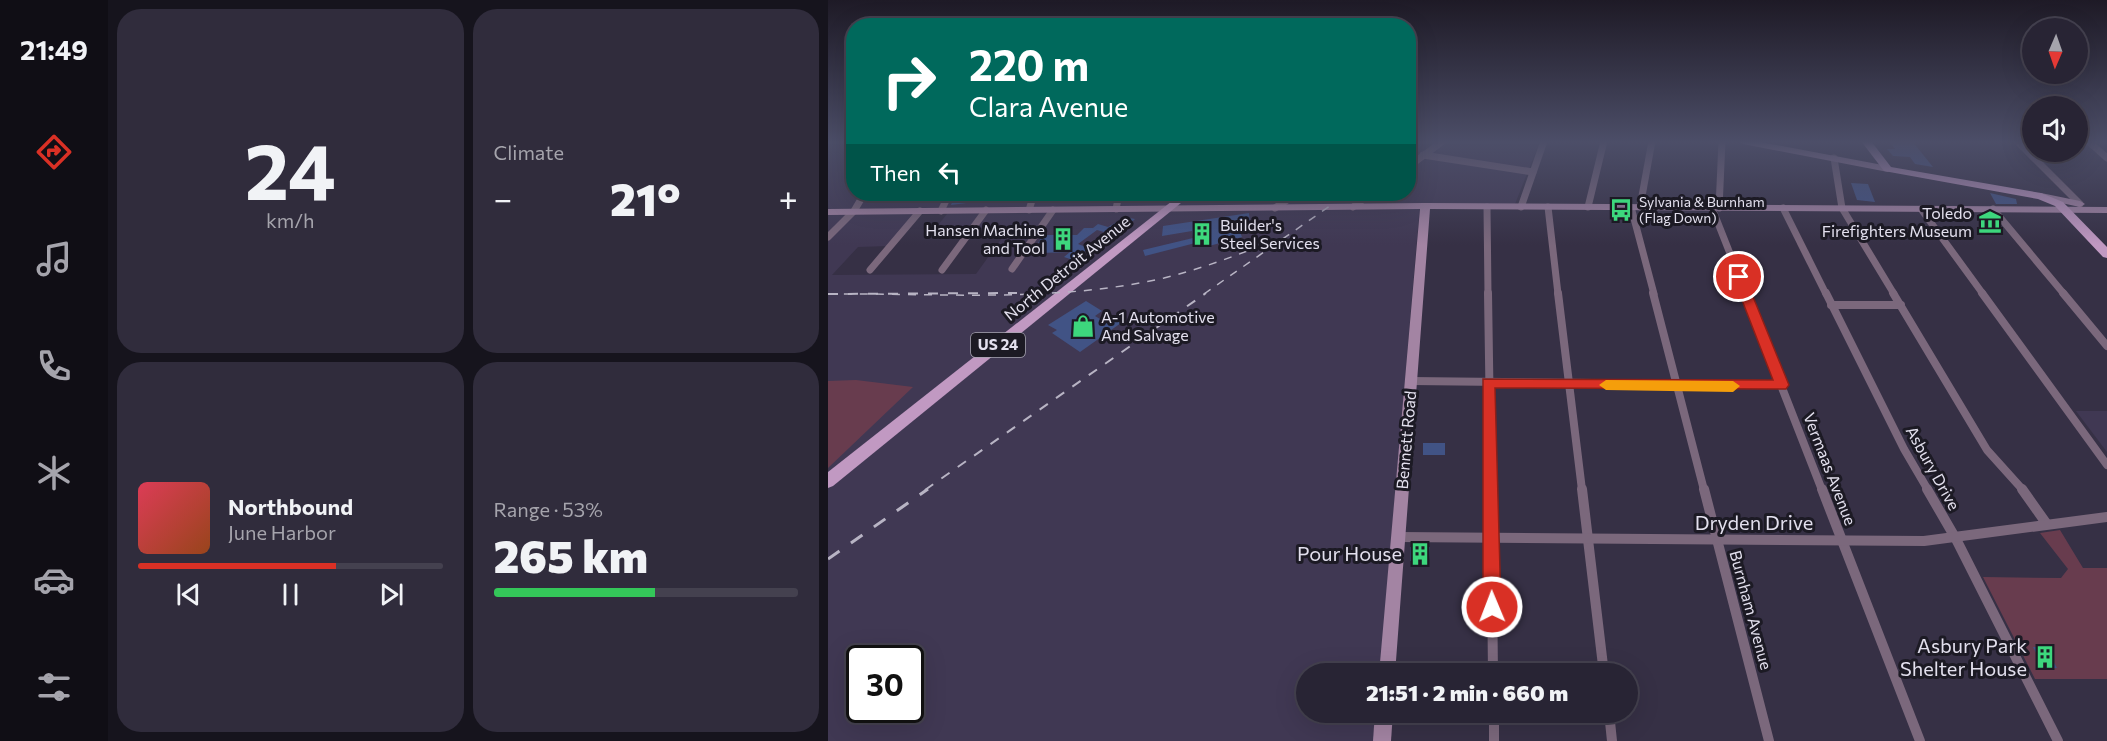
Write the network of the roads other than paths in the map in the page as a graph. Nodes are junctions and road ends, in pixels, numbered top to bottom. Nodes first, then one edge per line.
1 (1532, 176) edge
2 (1596, 176) edge
3 (1644, 176) edge
4 (1719, 176) edge
5 (1837, 176) edge
6 (1926, 176) edge
7 (2050, 176) edge
8 (2014, 192) junction
9 (2042, 196) junction
10 (2029, 197) junction
11 (860, 201) edge
12 (946, 201) edge
13 (1032, 201) edge
14 (1118, 201) edge
15 (1178, 201) edge
16 (1286, 201) edge
17 (1361, 201) edge
18 (1425, 206) junction
19 (1353, 207) junction
20 (1487, 207) junction
21 (1521, 207) junction
22 (1548, 207) junction
23 (1588, 207) junction
24 (1636, 207) junction
25 (2080, 207) junction
26 (1275, 208) junction
27 (1716, 208) junction
28 (1783, 208) junction
29 (1842, 208) junction
30 (1921, 208) junction
31 (1116, 209) junction
32 (1168, 209) junction
33 (1993, 209) junction
34 (2035, 209) junction
35 (2062, 209) junction
36 (2107, 209) edge
37 (987, 210) junction
38 (1029, 210) junction
39 (1053, 210) junction
40 (854, 211) junction
41 (920, 211) junction
42 (941, 211) junction
43 (828, 212) edge
44 (828, 237) edge
45 (2107, 254) edge
46 (1012, 269) dead end
47 (870, 270) dead end
48 (942, 270) dead end
49 (1831, 305) junction
50 (1901, 305) junction
51 (2107, 346) edge
52 (1411, 381) junction
53 (1488, 383) junction
54 (1569, 385) junction
55 (1782, 385) junction
56 (1677, 386) junction
57 (2107, 465) edge
58 (828, 481) edge
59 (2107, 517) edge
60 (2046, 523) junction
61 (1398, 537) junction
62 (1956, 539) junction
63 (1491, 540) junction
64 (1588, 540) junction
65 (1717, 541) junction
66 (1842, 542) junction
67 (1388, 663) edge
68 (1493, 663) edge
69 (1603, 663) edge
70 (1383, 723) edge
71 (1494, 723) edge
72 (1610, 723) edge
73 (1382, 741) edge
74 (1494, 741) edge
75 (1612, 741) edge
76 (1769, 741) edge
77 (1920, 741) edge
78 (2058, 741) edge

1 - 21 street
2 - 23 street
3 - 24 street, Burnham Avenue
4 - 27 street, Vermaas Avenue
5 - 29 street
6 - 8 main road
7 - 25 street
8 - 9 main road
8 - 10 main road
9 - 25 main road
9 - 35 main road
10 - 34 main road
10 - 35 main road
11 - 40 street
12 - 42 street
13 - 38 street
14 - 31 street
15 - 32 main road, North Detroit Avenue / US 24
16 - 26 street
17 - 19 street
18 - 19 main road
18 - 20 main road
18 - 52 main road, Bennett Road
19 - 26 main road
20 - 21 main road
20 - 53 street
21 - 22 main road
22 - 23 main road
22 - 54 street
23 - 24 main road
24 - 27 main road
24 - 56 street, Burnham Avenue
25 - 35 main road
25 - 36 main road
26 - 32 main road
27 - 28 main road
27 - 55 street, Vermaas Avenue
28 - 29 main road
28 - 49 street, Asbury Drive
29 - 30 main road
29 - 50 street
30 - 33 main road
30 - 57 street
31 - 32 main road
31 - 39 main road
32 - 58 main road, North Detroit Avenue / US 24
33 - 34 main road
33 - 51 street
34 - 35 main road
35 - 45 main road
37 - 38 main road
37 - 42 main road
37 - 48 street
38 - 39 main road
39 - 46 street
40 - 41 main road
40 - 43 main road
40 - 44 street
41 - 42 main road
41 - 47 street
49 - 50 street
49 - 62 street, Asbury Drive
50 - 60 street
52 - 53 street
52 - 61 main road, Bennett Road
53 - 54 street
53 - 63 street
54 - 56 street
54 - 64 street
55 - 56 street
55 - 66 street, Vermaas Avenue
56 - 65 street, Burnham Avenue
59 - 60 street, Dryden Drive
60 - 62 street, Dryden Drive
61 - 63 street, Dryden Drive
61 - 67 main road, Bennett Road
62 - 66 street, Dryden Drive
62 - 78 street, Asbury Drive
63 - 64 street, Dryden Drive
63 - 68 street
64 - 65 street, Dryden Drive
64 - 69 street
65 - 66 street, Dryden Drive
65 - 76 street, Burnham Avenue
66 - 77 street, Vermaas Avenue
70 - 73 main road
71 - 74 street
72 - 75 street

